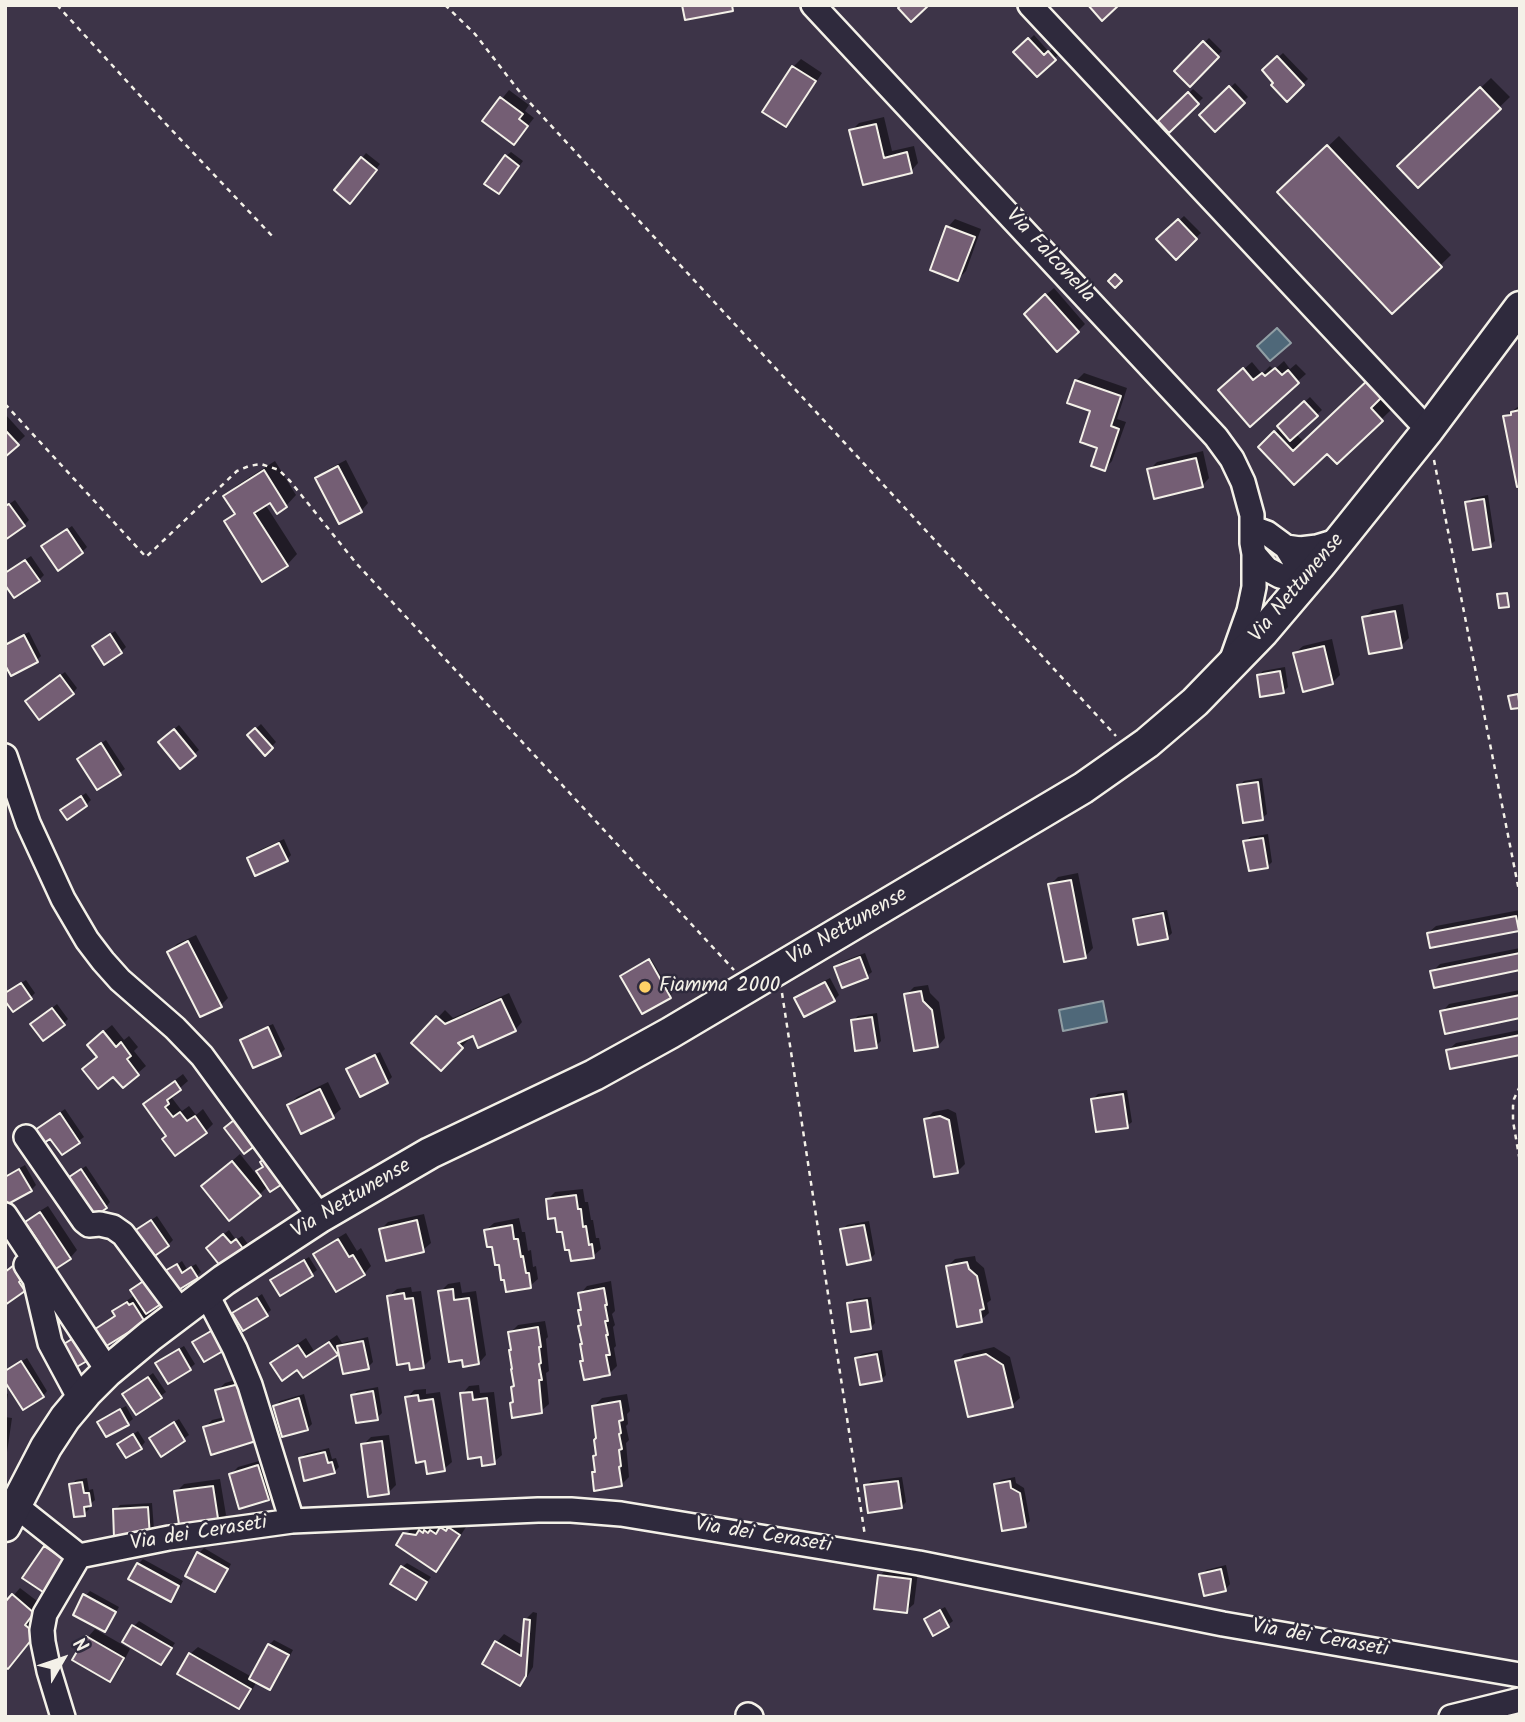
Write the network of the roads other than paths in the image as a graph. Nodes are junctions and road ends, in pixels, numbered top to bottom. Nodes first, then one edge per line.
1 (813, 5) edge
2 (1031, 5) edge
3 (1520, 307) edge
4 (1428, 430) junction
5 (1253, 528) junction
6 (1340, 540) junction
7 (1286, 547) junction
8 (1254, 554) junction
9 (1305, 582) junction
10 (1229, 669) junction
11 (5, 756) edge
12 (26, 1137) dead end
13 (5, 1214) edge
14 (320, 1217) junction
15 (5, 1233) edge
16 (206, 1293) junction
17 (181, 1312) junction
18 (108, 1371) junction
19 (80, 1399) junction
20 (11, 1516) edge
21 (292, 1521) junction
22 (79, 1556) junction
23 (1520, 1675) edge
24 (1520, 1700) edge
25 (63, 1717) edge
26 (1451, 1717) edge

1 - 5 street, Via Falconella
2 - 4 street
3 - 4 main road, Via Nettunense
4 - 6 main road, Via Nettunense
5 - 7 street
5 - 8 street, Via Falconella
6 - 7 street
6 - 9 main road, Via Nettunense
7 - 9 street
8 - 9 street
8 - 10 street, Via Falconella
9 - 10 main road, Via Nettunense
10 - 14 main road, Via Nettunense
11 - 14 street
12 - 17 street
13 - 18 street
14 - 16 main road, Via Nettunense
15 - 19 street
16 - 17 main road, Via Nettunense
16 - 21 street
17 - 18 main road, Via Nettunense
18 - 19 main road, Via Nettunense
19 - 20 main road, Via Nettunense
20 - 22 street
21 - 22 street, Via dei Ceraseti
21 - 23 street, Via dei Ceraseti
22 - 25 street
24 - 26 street

